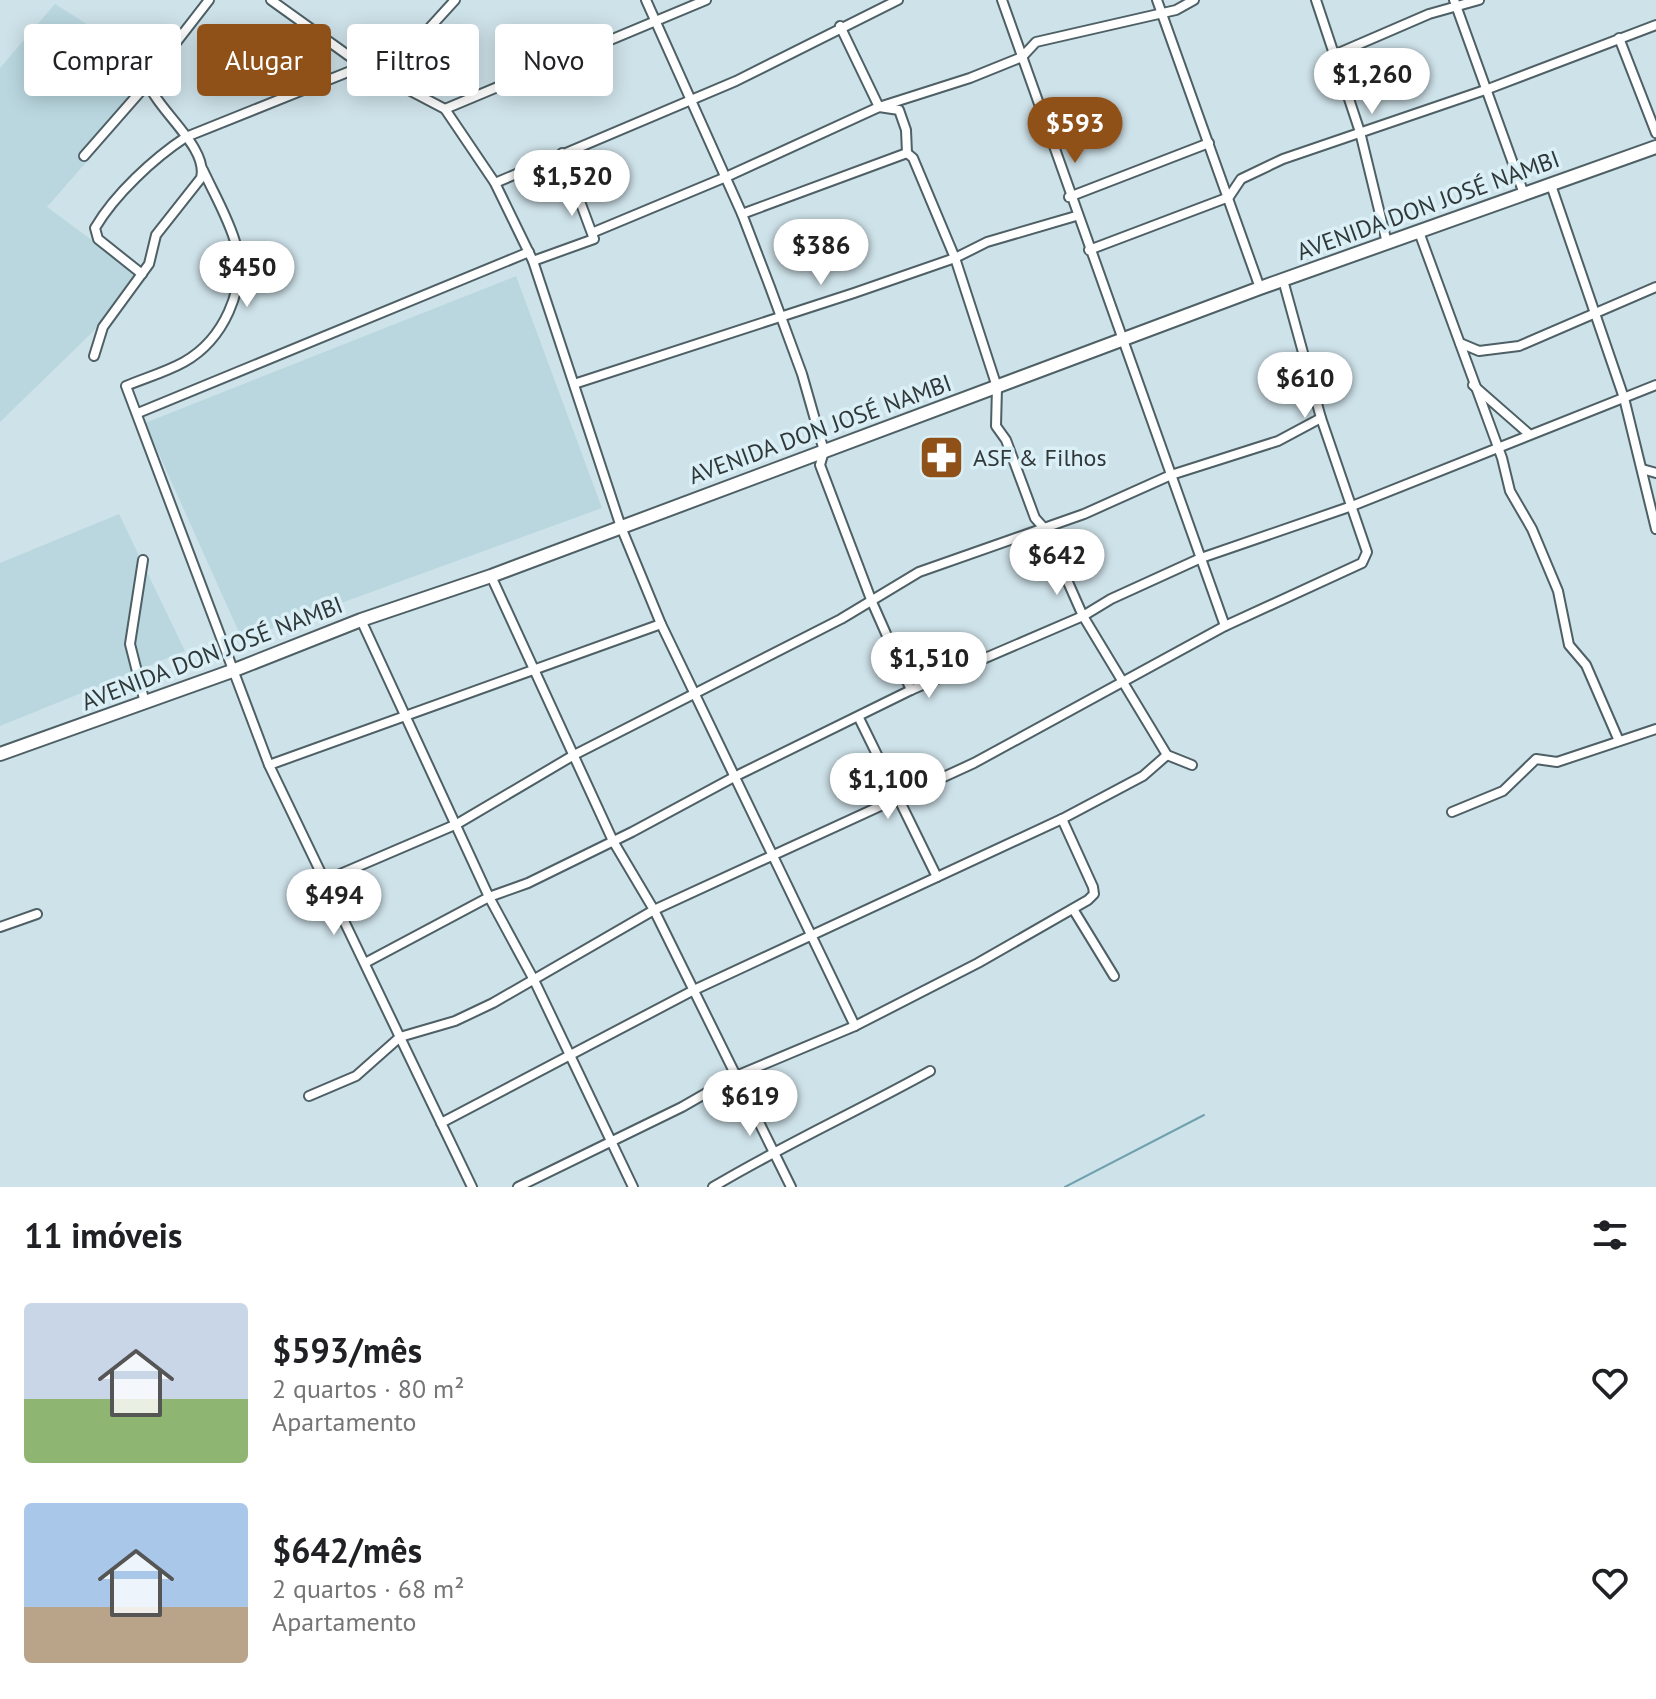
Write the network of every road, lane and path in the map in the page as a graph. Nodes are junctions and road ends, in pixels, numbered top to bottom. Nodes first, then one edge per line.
1 (209, 0) edge
2 (271, 0) edge
3 (455, 0) edge
4 (646, 0) edge
5 (706, 0) edge
6 (898, 0) edge
7 (1002, 0) edge
8 (1157, 0) edge
9 (1194, 0) edge
10 (1316, 0) edge
11 (1479, 0) edge
12 (1455, 4) edge
13 (1176, 10) junction
14 (1162, 13) junction
15 (653, 20) junction
16 (433, 24) edge
17 (1656, 25) edge
18 (840, 26) junction
19 (1167, 28) junction
20 (181, 35) edge
21 (1619, 38) junction
22 (347, 55) edge
23 (1334, 55) junction
24 (1022, 57) junction
25 (347, 72) edge
26 (1488, 89) junction
27 (136, 96) edge
28 (156, 96) edge
29 (419, 96) edge
30 (691, 99) junction
31 (879, 107) junction
32 (445, 109) junction
33 (1360, 132) junction
34 (1656, 133) edge
35 (186, 137) junction
36 (1209, 143) junction
37 (1656, 147) edge
38 (562, 153) junction
39 (907, 153) junction
40 (84, 156) dead end
41 (203, 170) junction
42 (726, 177) junction
43 (495, 183) junction
44 (1551, 185) junction
45 (1524, 194) junction
46 (1069, 197) junction
47 (1229, 197) junction
48 (742, 214) junction
49 (1076, 216) junction
50 (594, 232) junction
51 (1419, 232) junction
52 (1387, 243) junction
53 (1089, 250) junction
54 (531, 256) junction
55 (955, 258) junction
56 (142, 274) junction
57 (1283, 280) junction
58 (1656, 287) edge
59 (1260, 288) junction
60 (1596, 315) junction
61 (781, 317) junction
62 (1121, 341) junction
63 (1460, 343) junction
64 (1479, 351) junction
65 (94, 356) dead end
66 (1467, 365) junction
67 (574, 384) junction
68 (1472, 384) junction
69 (1656, 385) edge
70 (997, 387) junction
71 (1624, 398) junction
72 (138, 413) junction
73 (1321, 418) junction
74 (1529, 434) junction
75 (1496, 446) junction
76 (824, 451) junction
77 (1642, 469) junction
78 (1656, 473) edge
79 (1171, 475) junction
80 (1352, 506) junction
81 (621, 527) junction
82 (1044, 528) junction
83 (1656, 529) edge
84 (1201, 558) junction
85 (143, 560) dead end
86 (491, 576) junction
87 (872, 602) junction
88 (1083, 616) junction
89 (361, 620) junction
90 (661, 624) junction
91 (1225, 626) junction
92 (534, 668) junction
93 (232, 671) junction
94 (1123, 681) junction
95 (911, 690) junction
96 (697, 693) junction
97 (145, 703) junction
98 (406, 714) junction
99 (859, 718) junction
100 (1656, 729) edge
101 (1619, 741) junction
102 (0, 754) edge
103 (574, 755) junction
104 (1167, 755) junction
105 (269, 765) junction
106 (1192, 765) dead end
107 (736, 776) junction
108 (899, 798) junction
109 (1452, 812) dead end
110 (1062, 819) junction
111 (457, 824) junction
112 (613, 841) junction
113 (774, 857) junction
114 (937, 877) junction
115 (324, 881) junction
116 (489, 897) junction
117 (1073, 909) junction
118 (654, 910) junction
119 (37, 914) dead end
120 (0, 927) edge
121 (812, 933) junction
122 (365, 963) junction
123 (1114, 976) dead end
124 (534, 980) junction
125 (694, 990) junction
126 (855, 1026) junction
127 (400, 1037) junction
128 (571, 1056) junction
129 (930, 1071) dead end
130 (736, 1076) junction
131 (309, 1096) dead end
132 (441, 1123) junction
133 (611, 1143) junction
134 (774, 1150) junction
135 (473, 1187) edge
136 (518, 1187) edge
137 (633, 1187) edge
138 (713, 1187) edge
139 (791, 1187) edge

1 - 20 street
2 - 22 street
3 - 16 street
4 - 15 street
5 - 15 street
6 - 18 street
7 - 24 street
8 - 14 street
9 - 13 street
10 - 23 street
11 - 12 street
12 - 23 street
12 - 26 street
13 - 14 street
13 - 19 street
14 - 19 street
14 - 24 street
15 - 30 street
15 - 32 street
17 - 21 street
18 - 30 street
18 - 31 street
19 - 36 street
21 - 26 street
21 - 34 street
23 - 33 street
24 - 31 street
24 - 46 street
25 - 35 street
26 - 33 street
26 - 45 street
27 - 40 street
28 - 35 street
29 - 32 street
30 - 38 street
30 - 42 street
31 - 39 street
31 - 42 street
32 - 43 street
33 - 47 street
33 - 52 street
35 - 41 street
35 - 56 street
36 - 46 street
36 - 47 street
37 - 44 street, AVENIDA DON JOSÉ NAMBI
38 - 43 street
38 - 50 street
39 - 48 street
39 - 55 street
41 - 56 street
41 - 72 street
42 - 48 street
42 - 50 street
43 - 54 street
44 - 45 street, AVENIDA DON JOSÉ NAMBI
44 - 60 street
45 - 51 street, AVENIDA DON JOSÉ NAMBI
46 - 49 street
47 - 53 street
47 - 59 street
48 - 61 street
49 - 53 street
49 - 55 street
50 - 54 street
51 - 52 street, AVENIDA DON JOSÉ NAMBI
51 - 63 street
52 - 57 street, AVENIDA DON JOSÉ NAMBI
53 - 62 street
54 - 67 street
54 - 72 street
55 - 61 street
55 - 70 street
56 - 65 street
57 - 59 street, AVENIDA DON JOSÉ NAMBI
57 - 73 street
58 - 60 street
59 - 62 street, AVENIDA DON JOSÉ NAMBI
60 - 64 street
60 - 71 street
61 - 67 street
61 - 76 street
62 - 70 street, AVENIDA DON JOSÉ NAMBI
62 - 79 street
63 - 64 street
63 - 66 street
64 - 66 street
66 - 68 street
67 - 81 street
68 - 74 street
68 - 75 street
69 - 71 street
70 - 76 street, AVENIDA DON JOSÉ NAMBI
70 - 82 street
71 - 74 street
71 - 77 street
72 - 93 street
73 - 79 street
73 - 80 street
74 - 75 street
75 - 80 street
75 - 101 street
76 - 81 street, AVENIDA DON JOSÉ NAMBI
76 - 87 street
77 - 78 street
77 - 83 street
79 - 82 street
79 - 84 street
80 - 84 street
80 - 91 street
81 - 86 street, AVENIDA DON JOSÉ NAMBI
81 - 90 street
82 - 87 street
82 - 88 street
84 - 88 street
84 - 91 street
85 - 97 street
86 - 89 street, AVENIDA DON JOSÉ NAMBI
86 - 92 street
87 - 95 street
87 - 96 street
88 - 94 street
88 - 95 street
89 - 93 street, AVENIDA DON JOSÉ NAMBI
89 - 98 street
90 - 92 street
90 - 96 street
91 - 94 street
92 - 98 street
92 - 103 street
93 - 97 street, AVENIDA DON JOSÉ NAMBI
93 - 105 street
94 - 104 street
94 - 108 street
95 - 99 street
96 - 103 street
96 - 107 street
97 - 102 street, AVENIDA DON JOSÉ NAMBI
98 - 105 street
98 - 111 street
99 - 107 street
99 - 108 street
100 - 101 street
101 - 109 street
103 - 111 street
103 - 112 street
104 - 106 street
104 - 110 street
105 - 115 street
107 - 112 street
107 - 113 street
108 - 113 street
108 - 114 street
110 - 114 street
110 - 117 street
111 - 115 street
111 - 116 street
112 - 116 street
112 - 118 street
113 - 118 street
113 - 121 street
114 - 121 street
115 - 122 street
116 - 122 street
116 - 124 street
117 - 123 street
117 - 126 street
118 - 124 street
118 - 125 street
119 - 120 street
121 - 125 street
121 - 126 street
122 - 127 street
124 - 127 street
124 - 128 street
125 - 128 street
125 - 130 street
126 - 130 street
127 - 131 street
127 - 132 street
128 - 132 street
128 - 133 street
129 - 134 street
130 - 133 street
130 - 134 street
132 - 135 street
133 - 136 street
133 - 137 street
134 - 138 street
134 - 139 street

